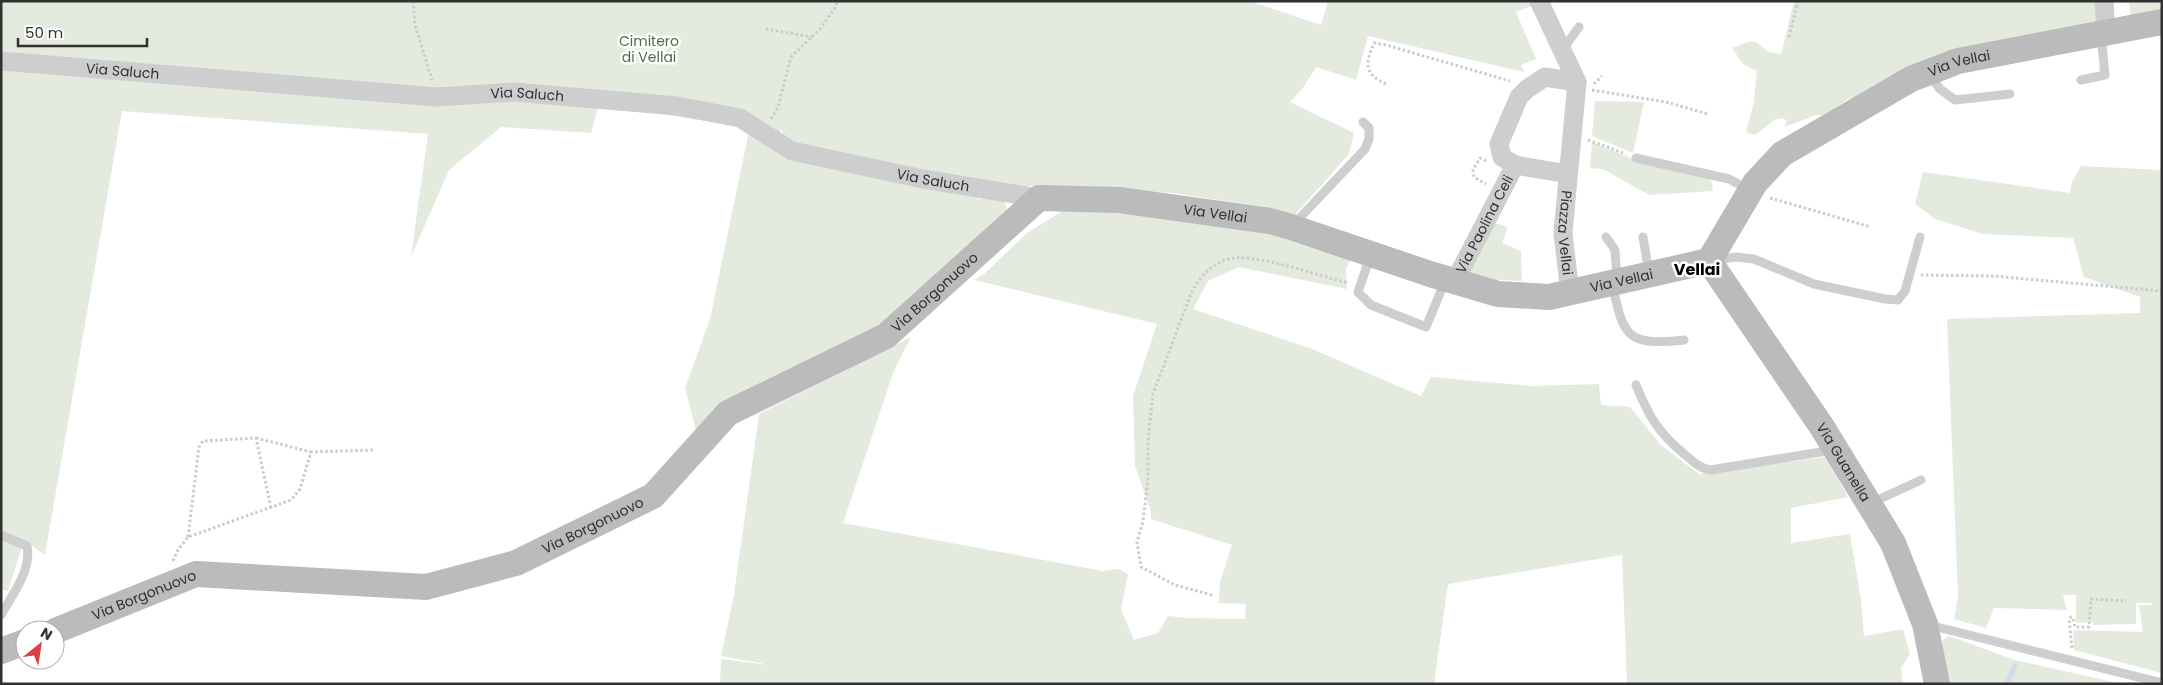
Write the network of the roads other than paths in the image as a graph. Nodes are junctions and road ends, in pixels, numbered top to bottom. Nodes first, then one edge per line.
1 (1539, 1) edge
2 (2104, 1) edge
3 (2162, 22) edge
4 (1579, 26) dead end
5 (2103, 32) junction
6 (1562, 50) junction
7 (1, 62) edge
8 (1928, 72) junction
9 (2081, 80) dead end
10 (1576, 89) junction
11 (2010, 94) dead end
12 (1363, 122) dead end
13 (1636, 158) road end
14 (1515, 165) junction
15 (1568, 174) junction
16 (1751, 190) junction
17 (1039, 198) junction
18 (1291, 227) junction
19 (1606, 236) dead end
20 (1643, 237) dead end
21 (1920, 237) dead end
22 (1370, 254) junction
23 (1710, 261) junction
24 (1650, 276) junction
25 (1450, 280) junction
26 (1614, 283) junction
27 (1570, 293) junction
28 (1684, 340) dead end
29 (1636, 386) dead end
30 (1836, 449) junction
31 (1921, 480) dead end
32 (1869, 504) junction
33 (1, 535) edge
34 (1, 615) edge
35 (1925, 624) junction
36 (65, 627) edge
37 (15, 646) edge
38 (1, 651) edge
39 (2162, 683) edge
40 (1938, 684) edge

1 - 6 street
2 - 5 street
3 - 5 street, Via Vellai
4 - 6 lane
5 - 8 street, Via Vellai
5 - 9 lane
6 - 10 street
7 - 17 street, Via Saluch
8 - 11 lane
8 - 16 street, Via Vellai
10 - 14 street, Via Paolina Celi
10 - 15 street, Piazza Vellai
12 - 18 lane
13 - 16 lane
14 - 15 street, Piazza Vellai
14 - 25 street, Via Paolina Celi
15 - 27 street, Piazza Vellai
16 - 23 street, Via Vellai
17 - 18 street, Via Vellai
17 - 36 street, Via Borgonuovo
18 - 22 street, Via Vellai
19 - 26 lane
20 - 24 lane
21 - 23 lane
22 - 25 street, Via Vellai
22 - 25 lane
23 - 24 street, Via Vellai
23 - 30 street, Via Guanella
24 - 26 street, Via Vellai
25 - 27 street, Via Vellai
26 - 27 street, Via Vellai
26 - 28 lane
29 - 30 lane
30 - 32 street, Via Guanella
31 - 32 lane
32 - 35 street, Via Guanella
33 - 34 lane
35 - 39 lane
35 - 40 street, Via Guanella
37 - 38 street

